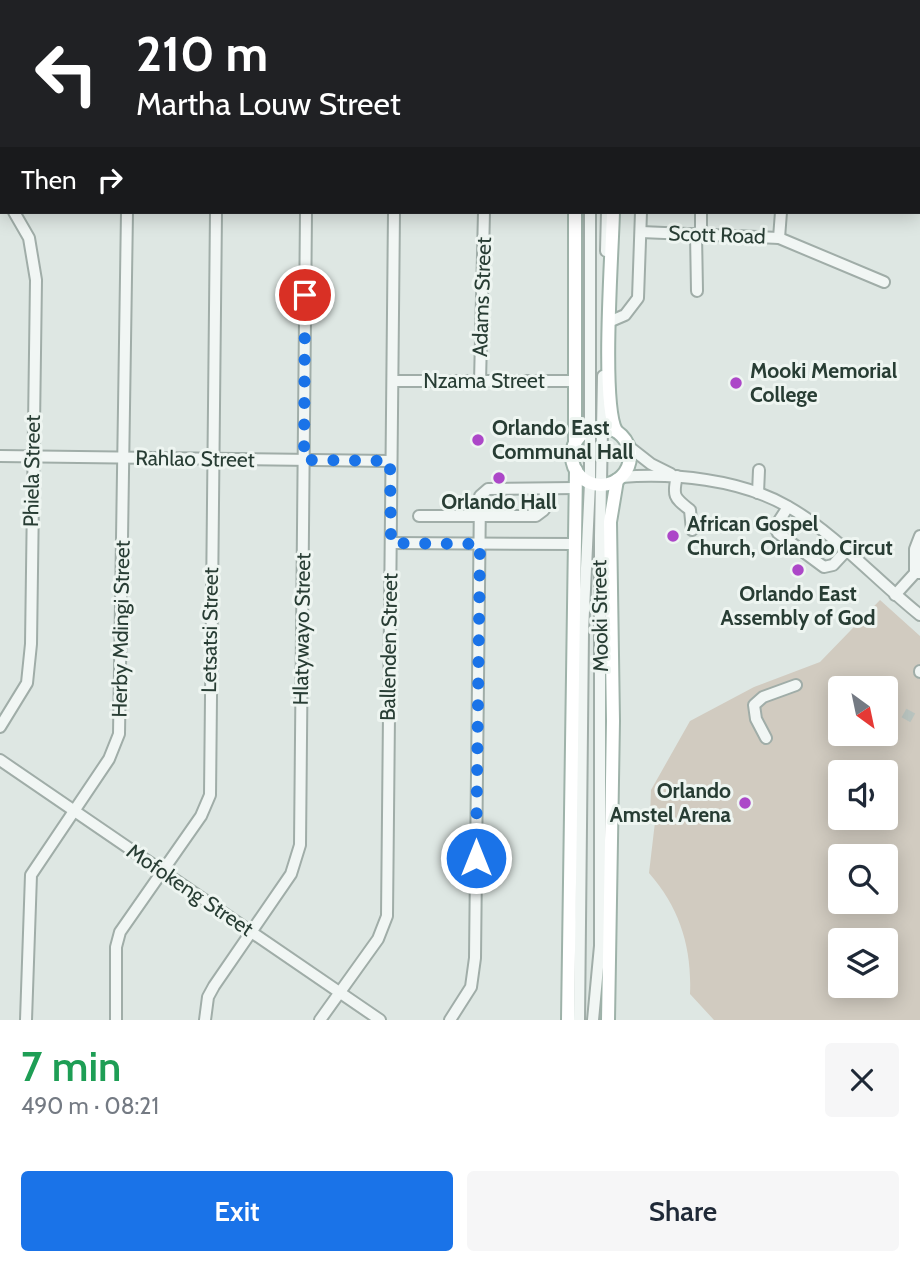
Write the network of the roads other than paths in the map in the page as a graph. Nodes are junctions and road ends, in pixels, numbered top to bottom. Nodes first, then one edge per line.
1 (15, 214) edge
2 (127, 214) edge
3 (216, 214) edge
4 (306, 214) edge
5 (394, 214) edge
6 (484, 214) edge
7 (575, 214) edge
8 (590, 214) edge
9 (607, 214) edge
10 (613, 214) edge
11 (641, 214) edge
12 (701, 214) edge
13 (781, 214) edge
14 (641, 232) junction
15 (698, 235) junction
16 (779, 238) junction
17 (884, 282) dead end
18 (697, 292) dead end
19 (611, 321) junction
20 (393, 381) junction
21 (574, 381) junction
22 (480, 382) junction
23 (596, 428) junction
24 (616, 431) junction
25 (575, 443) junction
26 (628, 446) junction
27 (0, 456) edge
28 (32, 457) junction
29 (124, 458) junction
30 (211, 459) junction
31 (304, 460) junction
32 (390, 461) junction
33 (576, 470) junction
34 (760, 470) dead end
35 (675, 476) junction
36 (619, 479) junction
37 (596, 484) junction
38 (575, 488) junction
39 (545, 489) junction
40 (758, 493) junction
41 (788, 506) junction
42 (419, 516) dead end
43 (480, 516) junction
44 (692, 530) dead end
45 (920, 536) edge
46 (391, 543) junction
47 (480, 544) junction
48 (574, 544) junction
49 (846, 551) junction
50 (918, 551) edge
51 (917, 573) edge
52 (895, 595) junction
53 (920, 615) edge
54 (796, 685) dead end
55 (0, 727) edge
56 (766, 738) dead end
57 (0, 760) edge
58 (74, 811) junction
59 (161, 870) junction
60 (251, 932) junction
61 (340, 992) junction
62 (26, 1020) edge
63 (116, 1020) edge
64 (205, 1020) edge
65 (320, 1020) edge
66 (380, 1020) edge
67 (450, 1020) edge
68 (568, 1020) edge
69 (579, 1020) edge
70 (593, 1020) edge
71 (608, 1020) edge

1 - 28 street, Phiela Street
2 - 29 street, Herby Mdingi Street
3 - 30 street, Letsatsi Street
4 - 31 street, Hlatywayo Street
5 - 20 street, Ballenden Street
6 - 22 street, Adams Street
7 - 21 main road
8 - 23 street, Mooki Street
9 - 23 street, Mooki Street
10 - 19 main road
11 - 14 street
12 - 15 street
13 - 16 street
14 - 15 street, Scott Road
14 - 19 street
15 - 16 street, Scott Road
15 - 18 street
16 - 17 street, Scott Road
19 - 24 main road
20 - 22 street, Nzama Street
20 - 32 street, Ballenden Street
21 - 22 street, Nzama Street
21 - 25 main road
23 - 24 main road
23 - 25 main road
23 - 37 street, Mooki Street
24 - 26 main road
25 - 33 main road, Mooki Street
26 - 35 street
26 - 36 main road, Mooki Street
27 - 28 street, Rahlao Street
28 - 29 street, Rahlao Street
28 - 55 street, Phiela Street
29 - 30 street, Rahlao Street
29 - 58 street, Herby Mdingi Street
30 - 31 street, Rahlao Street
30 - 59 street, Letsatsi Street
31 - 32 street, Rahlao Street
31 - 60 street, Hlatywayo Street
32 - 46 street, Ballenden Street
33 - 37 main road
33 - 38 main road, Mooki Street
34 - 40 street
35 - 36 street
35 - 40 street
35 - 44 street
36 - 37 main road
36 - 71 main road, Mooki Street
37 - 69 street, Mooki Street
37 - 70 street, Mooki Street
38 - 39 street
38 - 48 main road, Mooki Street
39 - 43 street
39 - 43 street
40 - 41 street
41 - 49 street
41 - 49 street
42 - 43 street
43 - 47 street
45 - 50 street
46 - 47 street
46 - 61 street, Ballenden Street
47 - 48 street
47 - 67 street
48 - 68 main road, Mooki Street
49 - 52 street
50 - 51 street
51 - 52 street
52 - 53 street
54 - 56 street
57 - 58 street, Mofokeng Street
58 - 59 street, Mofokeng Street
58 - 62 street, Herby Mdingi Street
59 - 60 street, Mofokeng Street
59 - 63 street, Letsatsi Street
60 - 61 street, Mofokeng Street
60 - 64 street, Hlatywayo Street
61 - 65 street, Ballenden Street
61 - 66 street, Mofokeng Street

